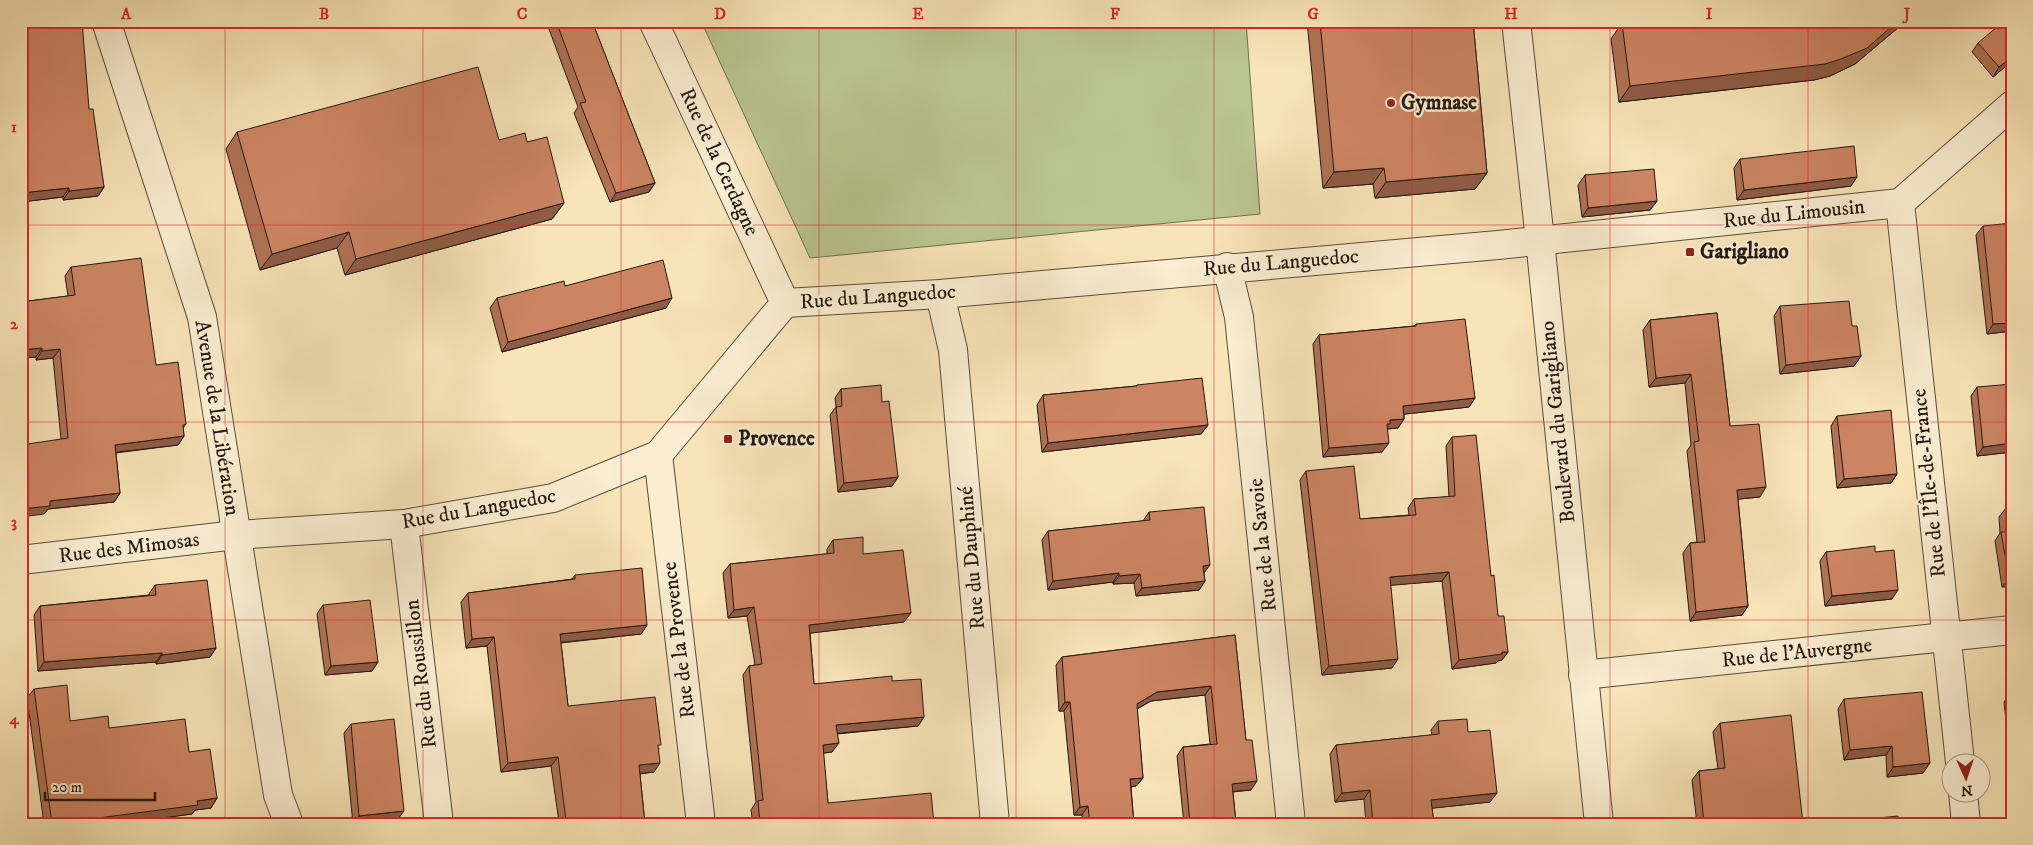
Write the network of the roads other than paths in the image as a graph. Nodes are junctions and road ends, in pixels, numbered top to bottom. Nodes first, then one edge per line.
1 (106, 21) edge
2 (653, 21) edge
3 (1516, 21) edge
4 (2012, 105) edge
5 (1900, 203) junction
6 (1540, 240) junction
7 (1227, 267) junction
8 (940, 294) junction
9 (785, 303) junction
10 (658, 455) junction
11 (404, 524) junction
12 (236, 535) junction
13 (21, 560) edge
14 (2012, 630) edge
15 (1946, 637) junction
16 (1583, 675) junction
17 (1959, 752) edge
18 (1964, 802) edge
19 (289, 824) edge
20 (439, 824) edge
21 (701, 824) edge
22 (995, 824) edge
23 (1292, 824) edge
24 (1599, 824) edge
25 (1966, 824) edge

1 - 12 street, Avenue de la Libération
2 - 9 street, Rue de la Cerdagne
3 - 6 street, Boulevard du Garigliano
4 - 5 street
5 - 6 street, Rue du Limousin
5 - 15 street, Rue de l'Île-de-France
6 - 7 street, Rue du Languedoc
6 - 16 street, Boulevard du Garigliano
7 - 8 street, Rue du Languedoc
7 - 23 street, Rue de la Savoie
8 - 9 street, Rue du Languedoc
8 - 22 street, Rue du Dauphiné
9 - 10 street, Rue du Languedoc
10 - 11 street, Rue du Languedoc
10 - 21 street, Rue de la Provence
11 - 12 street, Rue du Languedoc
11 - 20 street, Rue du Roussillon
12 - 13 street, Rue des Mimosas
12 - 19 street, Avenue de la Libération
14 - 15 street, Rue de l'Auvergne
15 - 16 street, Rue de l'Auvergne
15 - 17 street, Rue de l'Île-de-France
16 - 24 street, Boulevard du Garigliano
18 - 25 street

